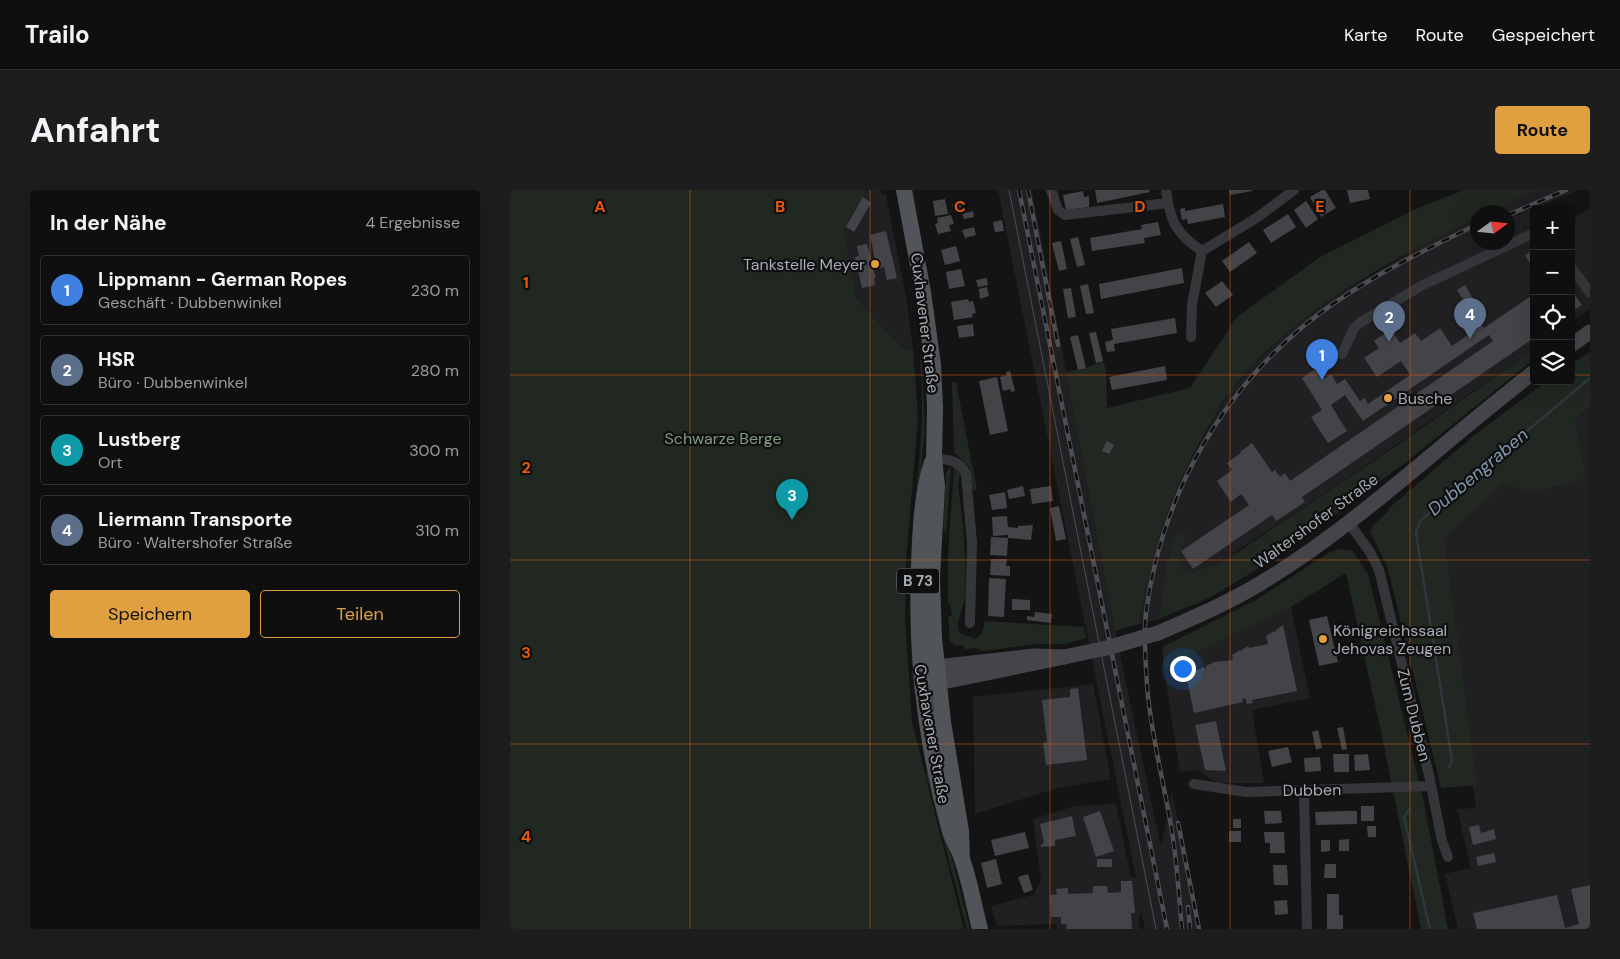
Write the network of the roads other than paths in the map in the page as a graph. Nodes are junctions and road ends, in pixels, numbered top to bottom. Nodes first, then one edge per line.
1 (904, 190) edge
2 (1051, 190) edge
3 (1166, 190) edge
4 (1294, 190) edge
5 (1168, 203) junction
6 (1530, 236) edge
7 (1202, 251) junction
8 (1575, 273) edge
9 (1590, 294) edge
10 (1590, 332) edge
11 (1191, 337) dead end
12 (1575, 342) edge
13 (1342, 354) dead end
14 (1530, 375) edge
15 (934, 458) junction
16 (1348, 523) junction
17 (970, 622) dead end
18 (1064, 658) junction
19 (937, 667) junction
20 (921, 678) junction
21 (938, 683) junction
22 (1194, 784) dead end
23 (1431, 786) junction
24 (1304, 790) junction
25 (1448, 857) dead end
26 (962, 858) junction
27 (980, 929) edge
28 (1307, 929) edge

1 - 15 main road, Cuxhavener Straße / B 73
2 - 5 street
3 - 5 street
4 - 7 street
5 - 7 street
6 - 13 street
7 - 11 street
8 - 9 street
10 - 12 main road
14 - 16 main road, Waltershofer Straße
15 - 17 street
15 - 19 main road, Cuxhavener Straße / B 73
15 - 20 main road, Cuxhavener Straße / B 73
16 - 18 main road, Waltershofer Straße, bridge
16 - 23 street, Zum Dubben
18 - 19 main road, Waltershofer Straße
18 - 21 main road, Waltershofer Straße
19 - 20 main road
19 - 21 main road, Cuxhavener Straße / B 73
20 - 21 main road
20 - 26 main road, Cuxhavener Straße / B 73
21 - 26 main road, Cuxhavener Straße / B 73
22 - 24 street, Dubben
23 - 24 street, Dubben
23 - 25 street, Zum Dubben
24 - 28 street
26 - 27 main road, Cuxhavener Straße / B 73

